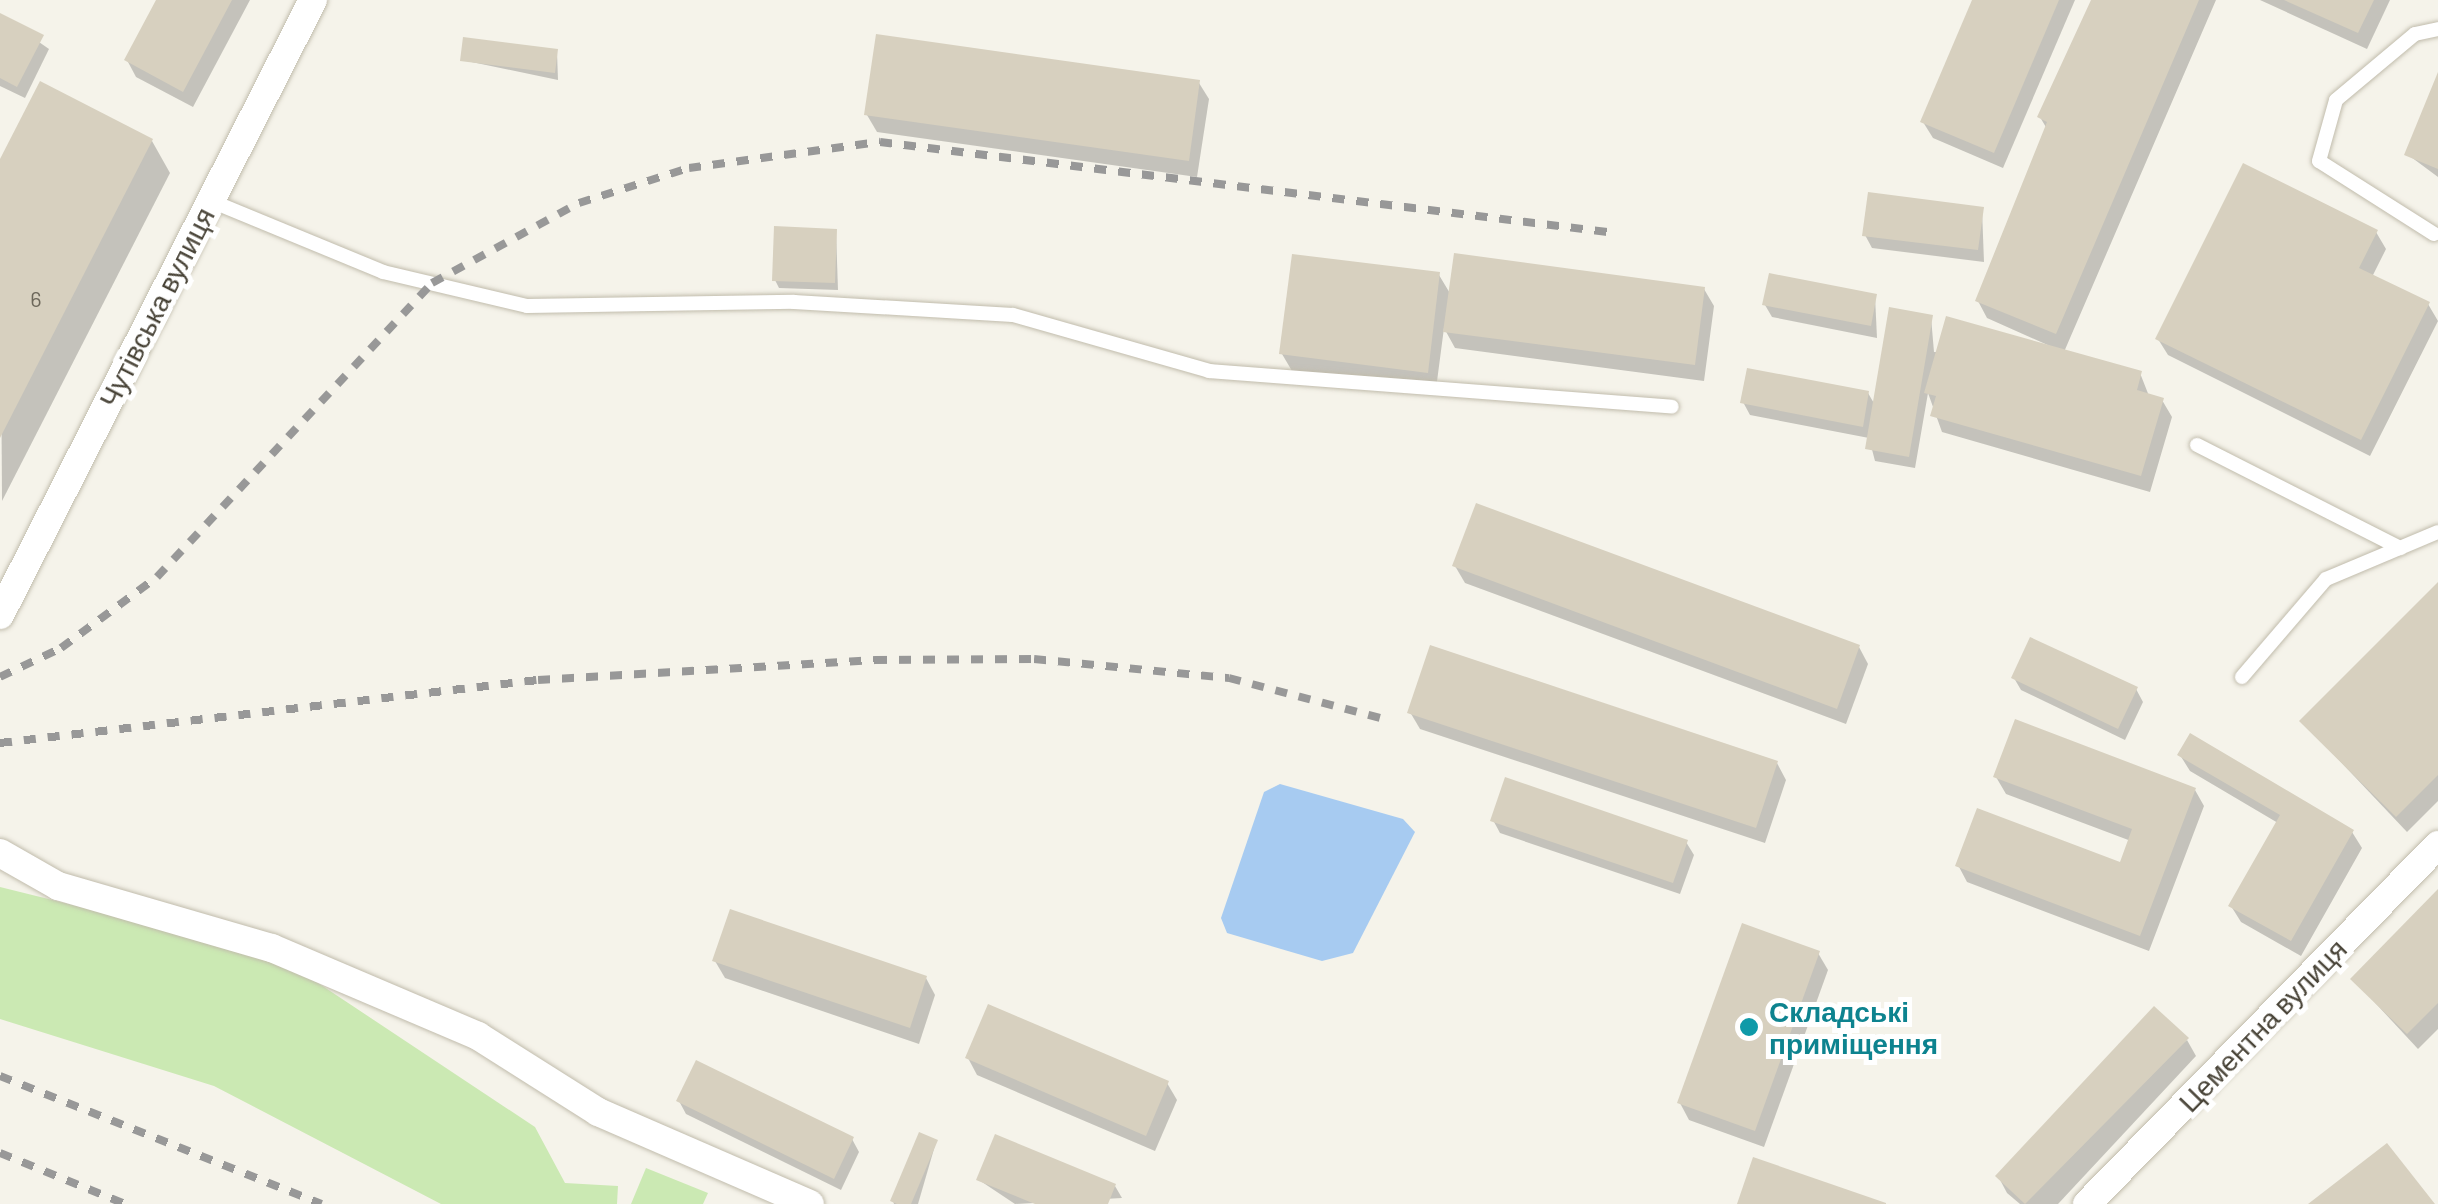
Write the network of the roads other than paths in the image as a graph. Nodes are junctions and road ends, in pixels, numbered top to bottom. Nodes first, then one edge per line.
1 (313, 0) edge
2 (2438, 29) edge
3 (211, 201) junction
4 (2437, 237) edge
5 (1672, 407) dead end
6 (2197, 445) dead end
7 (2438, 532) edge
8 (2400, 548) junction
9 (0, 615) edge
10 (2242, 677) dead end
11 (2438, 845) edge
12 (0, 853) edge
13 (810, 1204) edge
14 (2087, 1204) edge

1 - 3 street, Чутівська вулиця
2 - 4 lane
3 - 5 lane
3 - 9 street, Чутівська вулиця
6 - 8 lane
7 - 8 lane
8 - 10 lane
11 - 14 street, Цементна вулиця
12 - 13 street

